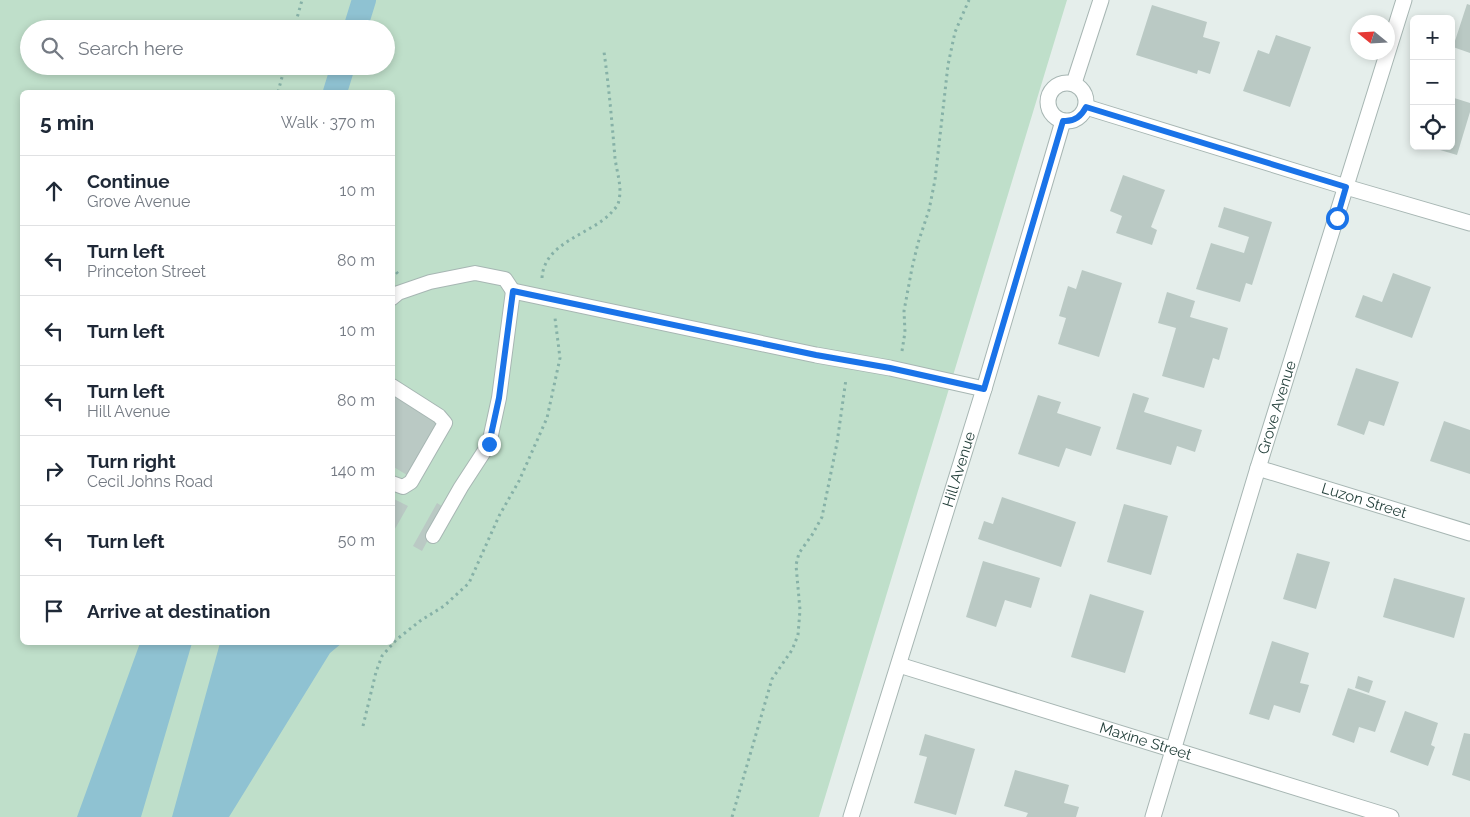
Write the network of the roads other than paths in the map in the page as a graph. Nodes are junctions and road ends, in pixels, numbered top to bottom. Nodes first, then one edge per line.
1 (1100, 0) edge
2 (1404, 0) edge
3 (1074, 83) junction
4 (1086, 107) junction
5 (1063, 121) junction
6 (1346, 187) junction
7 (1470, 223) edge
8 (513, 291) junction
9 (395, 296) edge
10 (395, 388) edge
11 (984, 389) junction
12 (1258, 468) junction
13 (395, 485) edge
14 (1470, 533) edge
15 (433, 536) dead end
16 (899, 665) junction
17 (1172, 750) junction
18 (852, 817) edge
19 (1153, 817) edge
20 (1391, 817) edge

1 - 3 street
2 - 6 street, Grove Avenue
3 - 4 street
3 - 5 street
4 - 5 street
4 - 6 street
5 - 11 street, Hill Avenue
6 - 7 street
6 - 12 street, Grove Avenue
8 - 9 lane
8 - 11 street
8 - 15 lane
10 - 13 lane
11 - 16 street, Hill Avenue
12 - 14 street, Luzon Street
12 - 17 street, Grove Avenue
16 - 17 street, Maxine Street
16 - 18 street, Hill Avenue
17 - 19 street, Grove Avenue
17 - 20 street, Maxine Street

